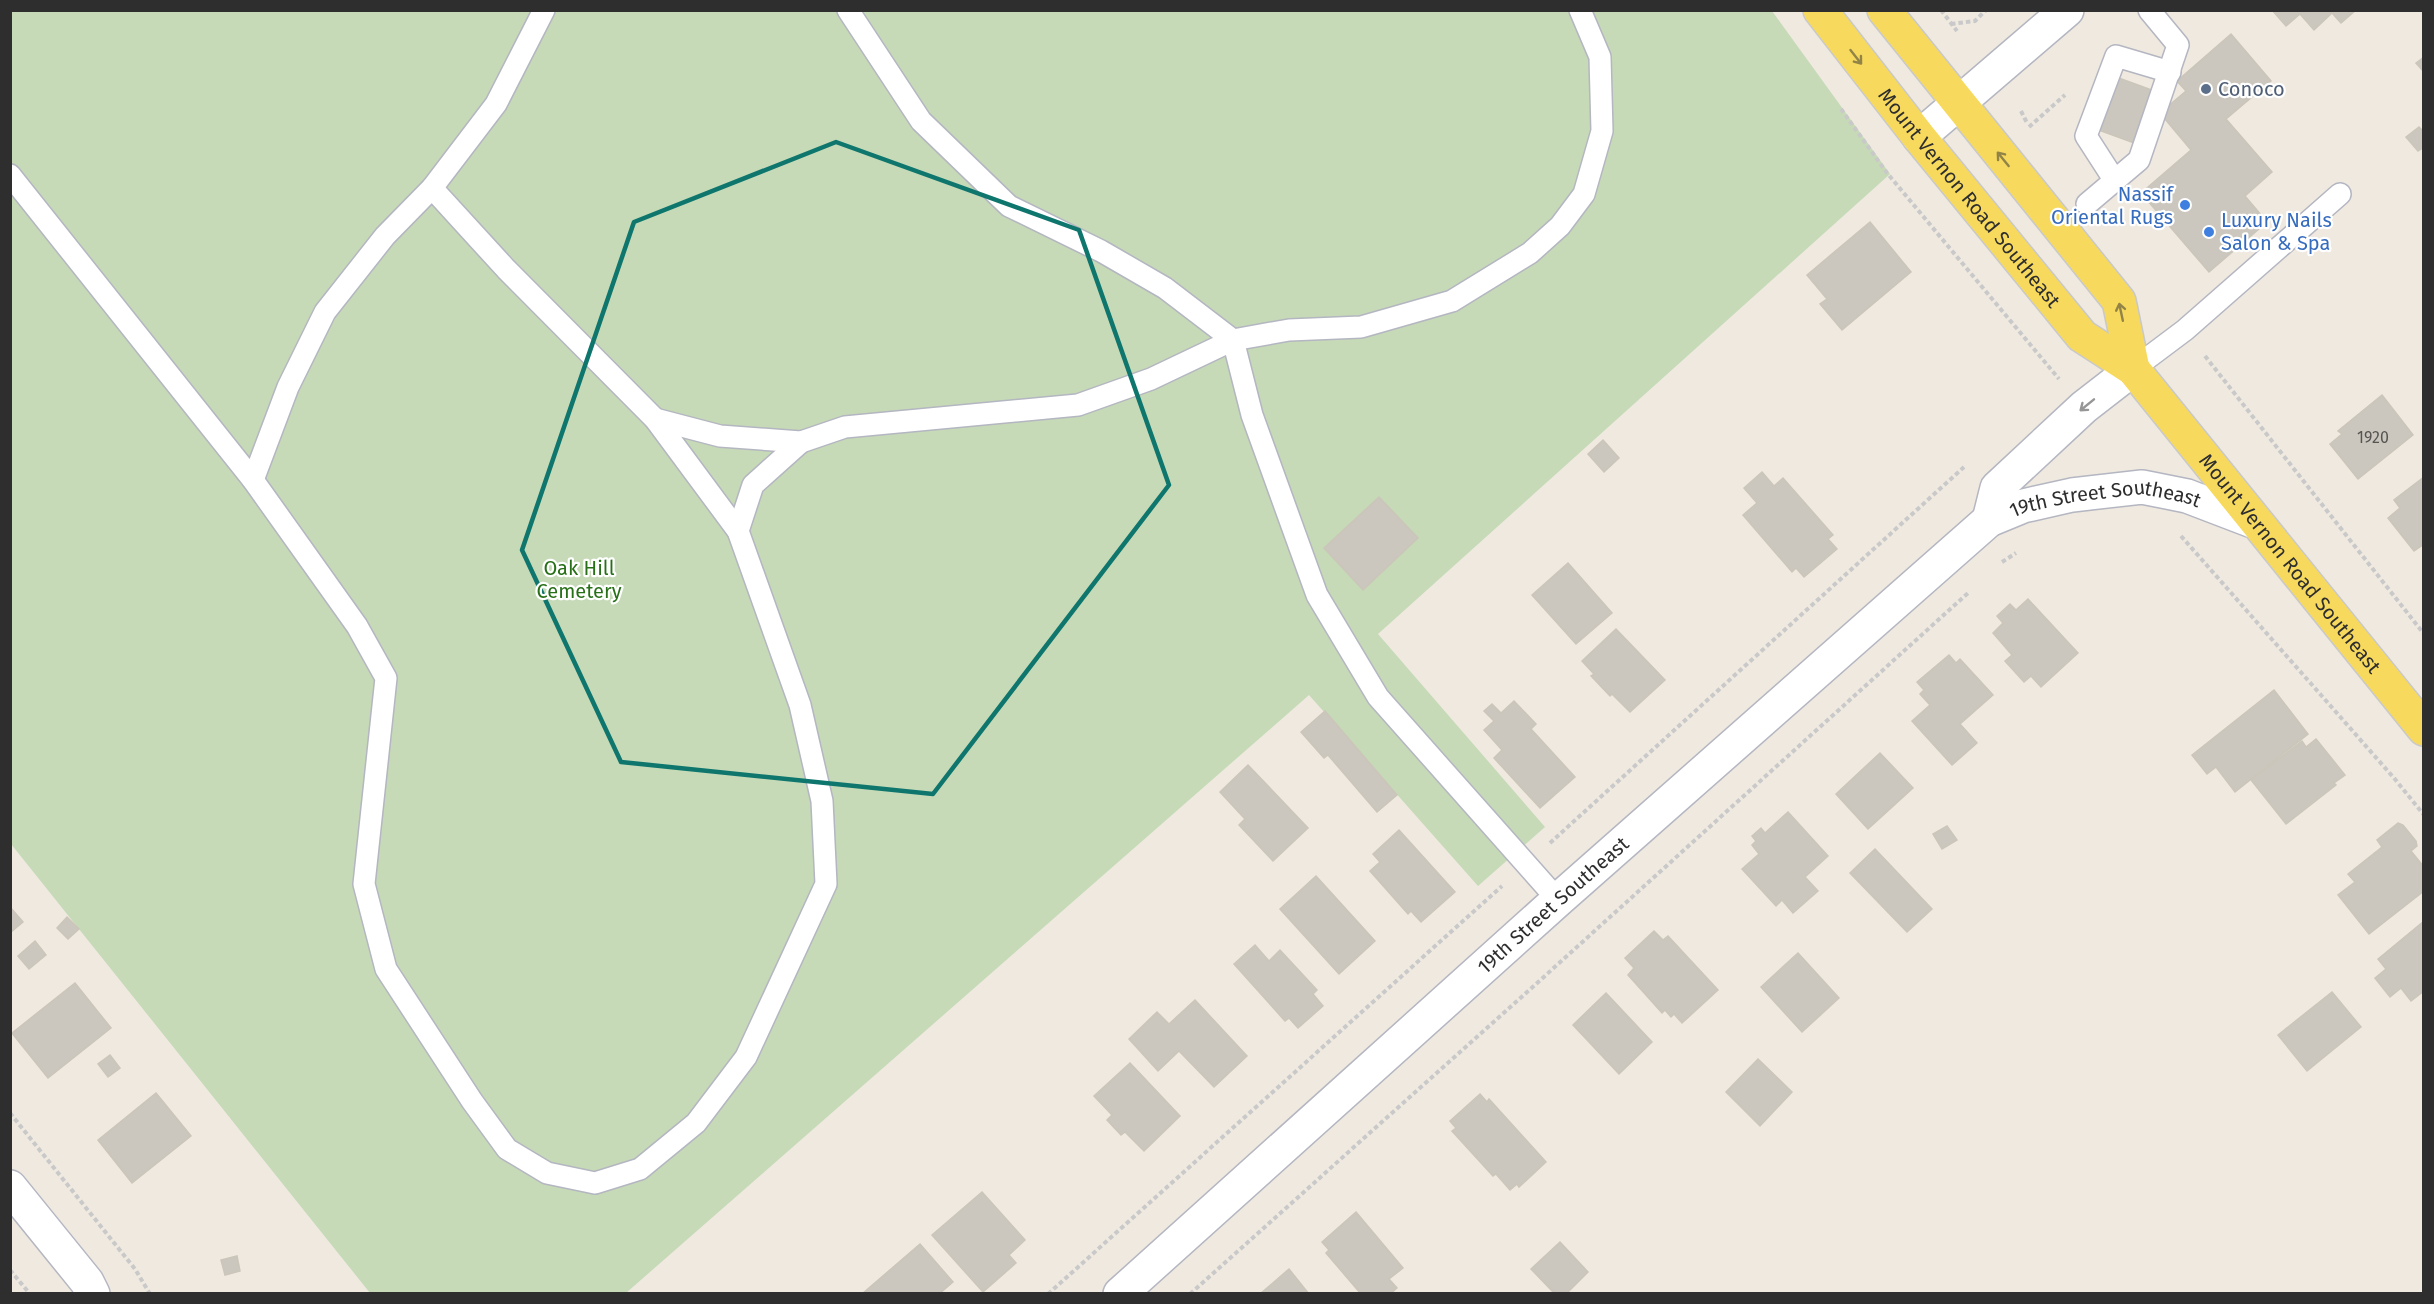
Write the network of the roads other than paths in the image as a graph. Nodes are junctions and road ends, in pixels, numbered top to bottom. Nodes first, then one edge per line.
1 (544, 10) edge
2 (848, 10) edge
3 (1580, 10) edge
4 (1820, 10) edge
5 (1884, 10) edge
6 (2067, 10) edge
7 (2150, 10) edge
8 (2170, 72) junction
9 (1958, 104) junction
10 (1919, 137) junction
11 (10, 175) edge
12 (2115, 181) junction
13 (432, 188) junction
14 (2340, 194) dead end
15 (2087, 204) dead end
16 (1233, 340) junction
17 (2133, 369) junction
18 (655, 419) junction
19 (801, 442) junction
20 (253, 480) junction
21 (1989, 520) junction
22 (2256, 522) junction
23 (738, 531) junction
24 (2424, 729) edge
25 (1558, 900) junction
26 (10, 1187) edge
27 (93, 1293) edge
28 (1120, 1293) edge

1 - 13 lane
2 - 16 lane
3 - 16 lane
4 -> 10 main road, Mount Vernon Road Southeast
5 - 9 main road, Mount Vernon Road Southeast
6 - 9 main road
7 - 8 lane
8 - 12 lane
8 - 12 lane
9 - 10 main road
17 -> 9 main road, Mount Vernon Road Southeast
10 - 17 main road, Mount Vernon Road Southeast
11 - 20 lane
12 - 15 lane
13 - 18 lane
13 - 20 lane
14 - 17 lane
16 - 19 lane
16 - 25 lane
17 -> 21 main road, 19th Street Southeast
17 - 22 main road, Mount Vernon Road Southeast
18 - 19 lane
18 - 23 lane
19 - 23 lane
20 - 23 lane
21 - 22 main road, 19th Street Southeast
21 - 25 main road, 19th Street Southeast
22 - 24 main road, Mount Vernon Road Southeast
25 - 28 main road, 19th Street Southeast
26 - 27 main road

